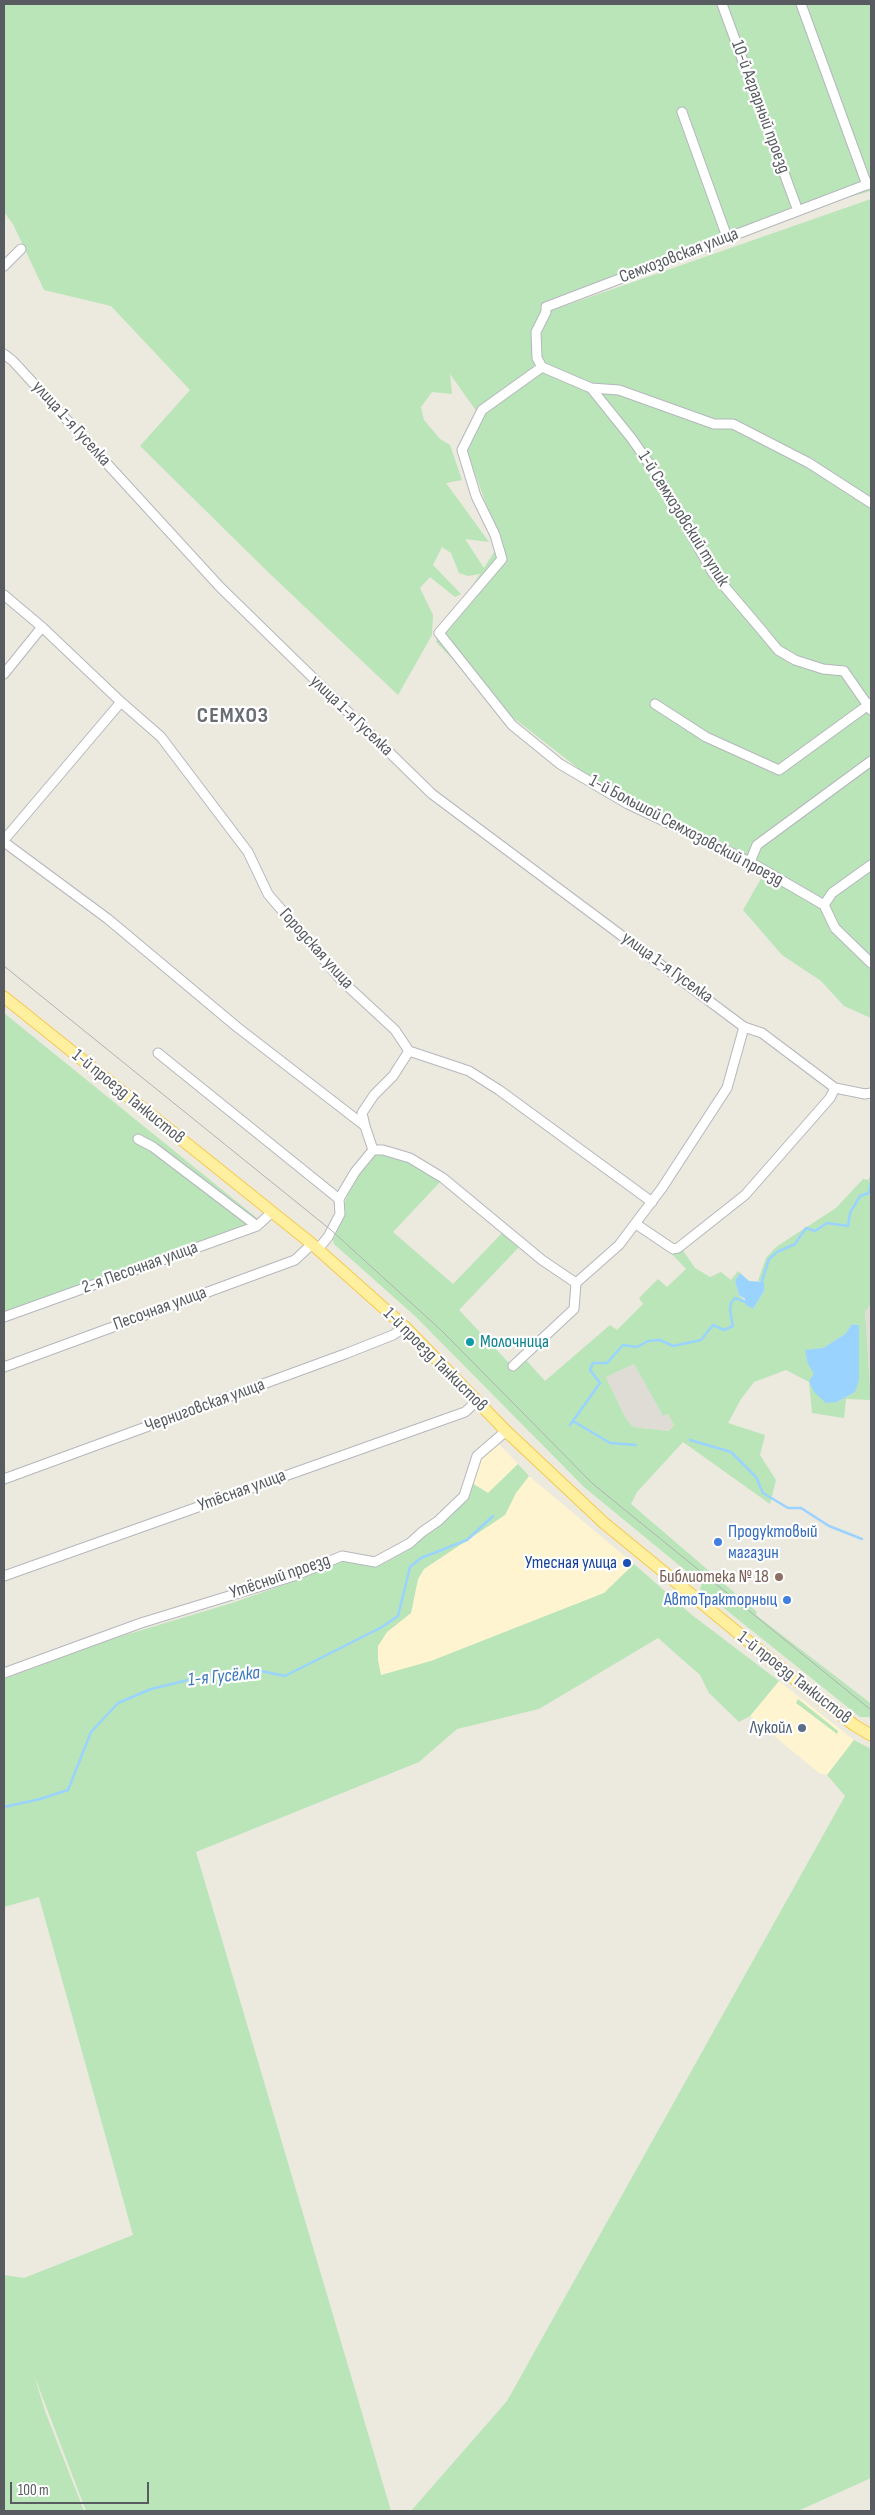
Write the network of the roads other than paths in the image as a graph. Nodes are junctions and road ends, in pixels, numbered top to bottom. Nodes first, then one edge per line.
1 (722, 4) edge
2 (801, 4) edge
3 (682, 112) dead end
4 (869, 184) edge
5 (798, 211) junction
6 (727, 237) junction
7 (20, 249) dead end
8 (4, 266) edge
9 (4, 354) edge
10 (542, 367) junction
11 (591, 388) junction
12 (871, 503) edge
13 (4, 595) edge
14 (42, 627) junction
15 (4, 674) edge
16 (121, 702) junction
17 (655, 704) dead end
18 (870, 706) edge
19 (871, 761) edge
20 (4, 841) edge
21 (750, 862) junction
22 (871, 865) edge
23 (824, 905) junction
24 (871, 963) edge
25 (4, 997) edge
26 (744, 1027) junction
27 (409, 1051) junction
28 (158, 1053) dead end
29 (835, 1088) junction
30 (871, 1093) edge
31 (365, 1126) junction
32 (138, 1139) dead end
33 (373, 1150) junction
34 (339, 1199) junction
35 (652, 1202) junction
36 (272, 1212) junction
37 (636, 1224) junction
38 (257, 1226) junction
39 (315, 1247) junction
40 (576, 1283) junction
41 (4, 1317) edge
42 (405, 1327) junction
43 (512, 1366) dead end
44 (4, 1367) edge
45 (477, 1402) junction
46 (506, 1431) junction
47 (4, 1479) edge
48 (4, 1576) edge
49 (4, 1673) edge
50 (866, 1727) edge
51 (871, 1736) edge

1 - 5 street, 10-й Аграрный проезд
2 - 4 street
3 - 6 street
4 - 5 street, Семхозовская улица
5 - 6 street, Семхозовская улица
6 - 10 street, Семхозовская улица
7 - 8 street
9 - 26 street, улица 1-я Гуселка
10 - 11 street
10 - 21 street, 1-й Большой Семхозовский проезд
11 - 12 street
11 - 18 street, 1-й Семхозовский тупик
13 - 14 street, Городская улица
14 - 15 street
14 - 16 street, Городская улица
16 - 20 street
16 - 27 street, Городская улица
17 - 18 street
19 - 21 street
20 - 31 street
21 - 23 street, 1-й Большой Семхозовский проезд
22 - 23 street
23 - 24 street
25 - 36 main road, 1-й проезд Танкистов
26 - 29 street, улица 1-я Гуселка
26 - 35 street
27 - 31 street
27 - 35 street
28 - 34 street
29 - 30 street, улица 1-я Гуселка
29 - 37 street
31 - 33 street
32 - 38 street
33 - 34 street
33 - 40 street
34 - 39 street, Песочная улица
35 - 37 street
36 - 38 street, 2-я Песочная улица
36 - 39 main road, 1-й проезд Танкистов
37 - 40 street
38 - 41 street, 2-я Песочная улица
39 - 42 main road, 1-й проезд Танкистов
39 - 44 street, Песочная улица
40 - 43 street
42 - 45 main road, 1-й проезд Танкистов
42 - 47 street, Черниговская улица
45 - 46 main road, 1-й проезд Танкистов
45 - 48 street, Утёсная улица
46 - 49 street, Утёсный проезд
46 - 50 main road, 1-й проезд Танкистов
50 - 51 main road, 1-й проезд Танкистов

